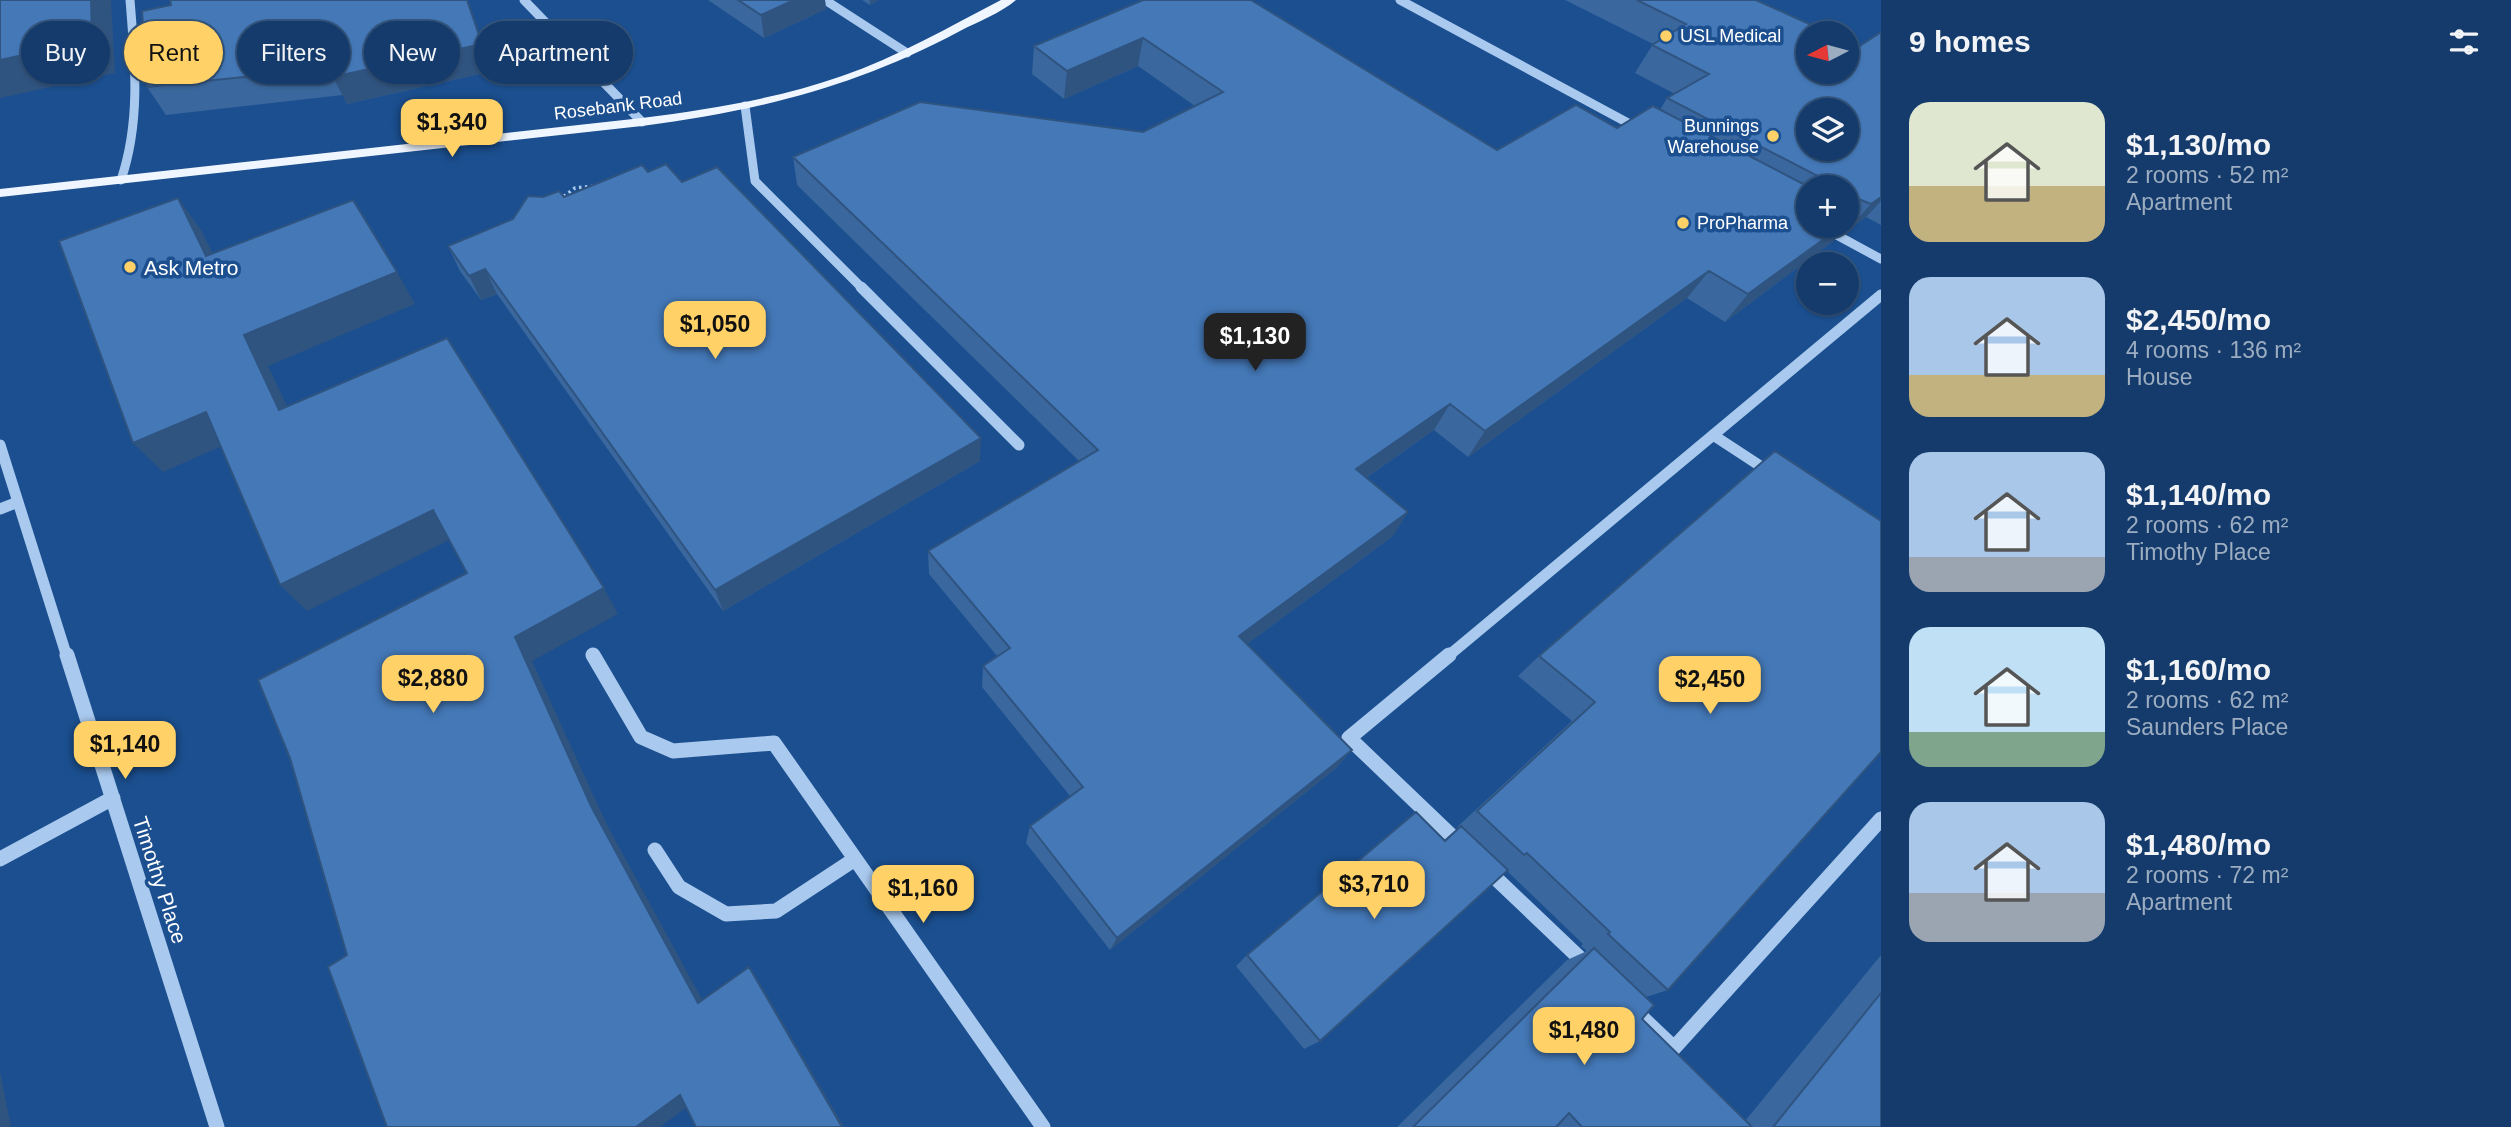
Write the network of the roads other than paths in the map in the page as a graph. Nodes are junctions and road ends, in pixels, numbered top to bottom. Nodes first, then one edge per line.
1 (130, 0) edge
2 (524, 0) edge
3 (825, 0) edge
4 (1010, 0) edge
5 (1400, 0) edge
6 (907, 53) junction
7 (745, 106) junction
8 (642, 122) junction
9 (1652, 136) edge
10 (121, 180) junction
11 (0, 193) edge
12 (1842, 238) edge
13 (1881, 259) edge
14 (1881, 295) edge
15 (1713, 435) junction
16 (0, 445) edge
17 (1018, 445) dead end
18 (1780, 479) edge
19 (18, 502) junction
20 (0, 509) edge
21 (592, 654) dead end
22 (113, 799) junction
23 (1881, 819) edge
24 (655, 850) dead end
25 (0, 859) edge
26 (855, 859) junction
27 (1594, 972) edge
28 (1624, 1001) edge
29 (217, 1127) edge
30 (1043, 1127) edge

1 - 10 street
2 - 8 street
3 - 6 street
4 - 6 main road, Rosebank Road
5 - 9 lane
6 - 7 main road, Rosebank Road
7 - 8 main road, Rosebank Road
7 - 17 street
8 - 10 main road, Rosebank Road
10 - 11 main road, Rosebank Road
12 - 13 street
14 - 15 street
15 - 18 street
15 - 27 street
16 - 19 street, Timothy Place
19 - 20 street
19 - 22 street, Timothy Place
21 - 26 street
22 - 25 street
22 - 29 street, Timothy Place
23 - 28 street
24 - 26 street
26 - 30 street

